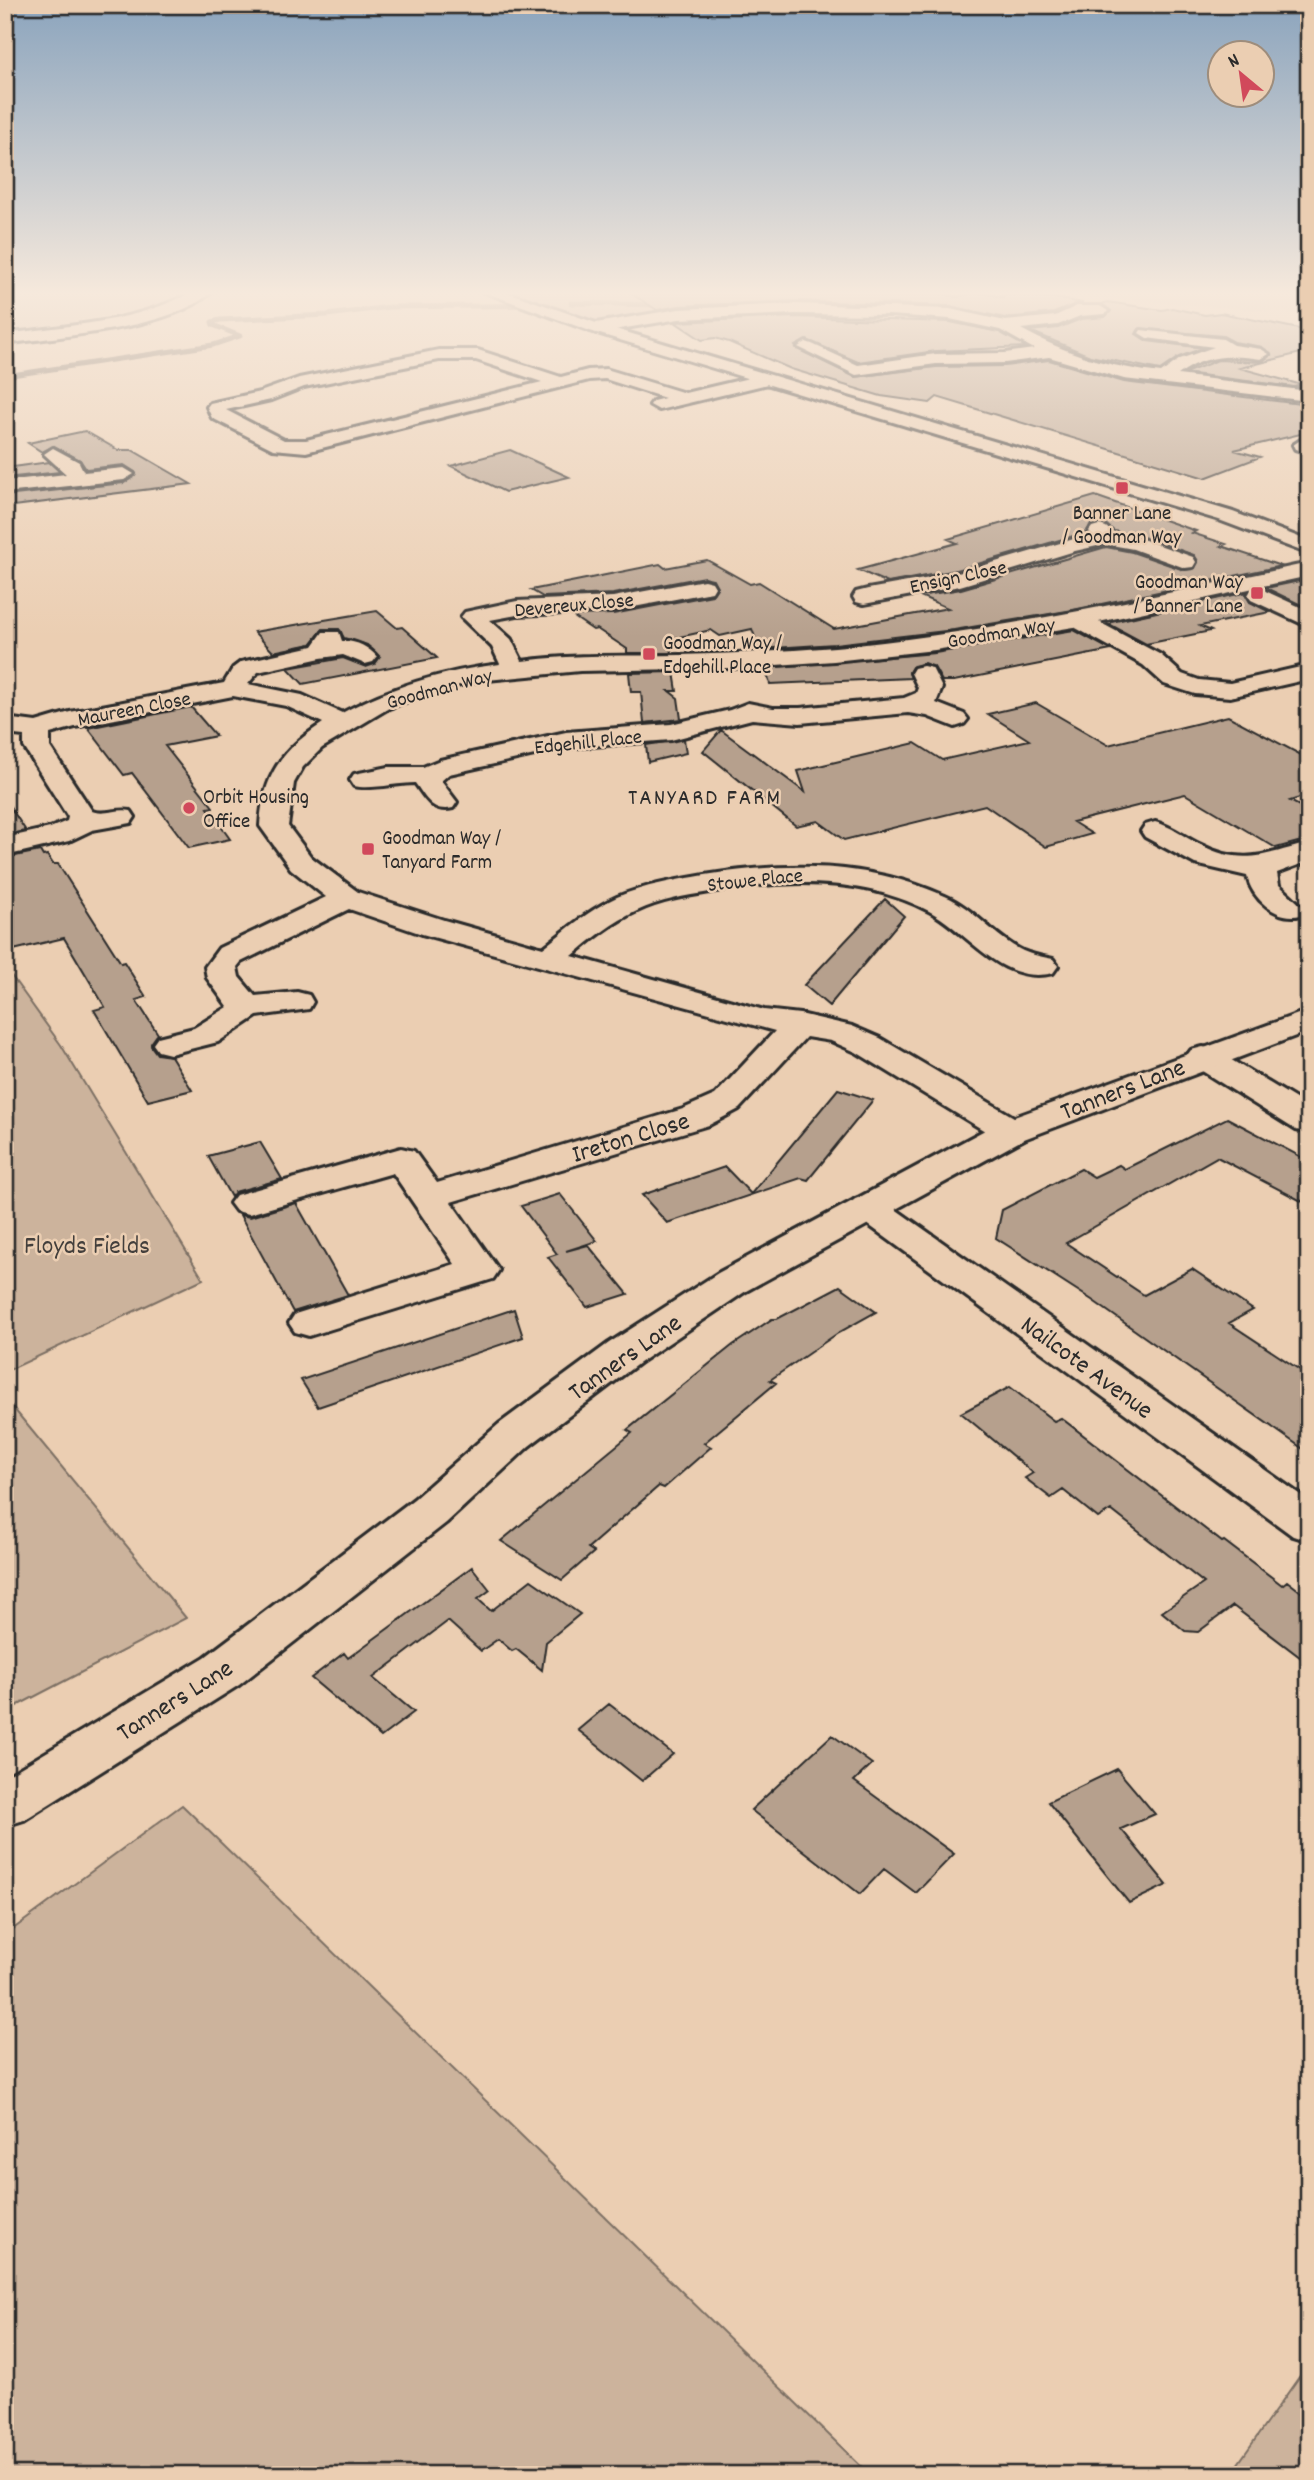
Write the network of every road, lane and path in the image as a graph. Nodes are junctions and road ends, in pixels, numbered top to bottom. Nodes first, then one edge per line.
1 (222, 406) edge
2 (468, 406) edge
3 (653, 406) edge
4 (856, 406) edge
5 (640, 409) dead end
6 (53, 454) dead end
7 (124, 474) dead end
8 (78, 478) junction
9 (5, 487) edge
10 (1309, 548) edge
11 (1052, 552) junction
12 (1185, 562) dead end
13 (1080, 563) dead end
14 (1309, 569) edge
15 (839, 586) dead end
16 (692, 594) dead end
17 (1259, 595) dead end
18 (874, 612) junction
19 (1076, 619) junction
20 (1309, 620) edge
21 (908, 646) junction
22 (365, 657) dead end
23 (734, 661) junction
24 (514, 669) junction
25 (1309, 672) edge
26 (923, 673) dead end
27 (233, 689) junction
28 (907, 706) junction
29 (748, 711) junction
30 (955, 719) dead end
31 (342, 722) junction
32 (5, 726) edge
33 (37, 730) junction
34 (429, 775) junction
35 (364, 780) dead end
36 (443, 802) dead end
37 (82, 817) junction
38 (121, 817) dead end
39 (1155, 831) dead end
40 (5, 847) edge
41 (1309, 852) edge
42 (1264, 866) junction
43 (347, 898) junction
44 (1290, 909) dead end
45 (549, 959) junction
46 (1042, 966) dead end
47 (297, 1002) dead end
48 (245, 1005) junction
49 (1309, 1020) edge
50 (800, 1024) junction
51 (170, 1044) dead end
52 (1203, 1057) junction
53 (1309, 1122) edge
54 (1011, 1131) junction
55 (429, 1197) junction
56 (249, 1203) dead end
57 (868, 1207) junction
58 (309, 1323) dead end
59 (1309, 1524) edge
60 (5, 1804) edge

1 - 2 street
3 - 5 street
4 - 10 street
6 - 8 street
7 - 8 street
8 - 9 street
11 - 12 street, Ensign Close
11 - 13 street
11 - 18 street, Ensign Close
14 - 19 street, Goodman Way
15 - 18 street, Ensign Close
16 - 24 street, Devereux Close
17 - 20 street
18 - 21 street, Ensign Close
19 - 21 street, Goodman Way
19 - 25 street
21 - 23 street, Goodman Way
22 - 27 street
23 - 24 street, Goodman Way
23 - 29 street
24 - 31 street, Goodman Way
26 - 28 street
27 - 31 street, Maureen Close
27 - 33 street, Maureen Close
28 - 29 street, Edgehill Place
28 - 30 street, Edgehill Place
29 - 34 street, Edgehill Place
31 - 43 street, Goodman Way
32 - 33 street, Maureen Close
33 - 37 street
34 - 35 street, Edgehill Place
34 - 36 street
37 - 38 street
37 - 40 street
39 - 42 street
41 - 42 street
42 - 44 street
43 - 45 street, Goodman Way
43 - 48 street
45 - 46 street, Stowe Place
45 - 50 street, Goodman Way
47 - 48 street
48 - 51 street
49 - 52 street, Tanners Lane
50 - 54 street, Goodman Way
50 - 55 street, Ireton Close
52 - 53 street
52 - 54 street, Tanners Lane
54 - 57 street, Tanners Lane
55 - 56 street
55 - 58 street
57 - 59 street, Nailcote Avenue
57 - 60 street, Tanners Lane

